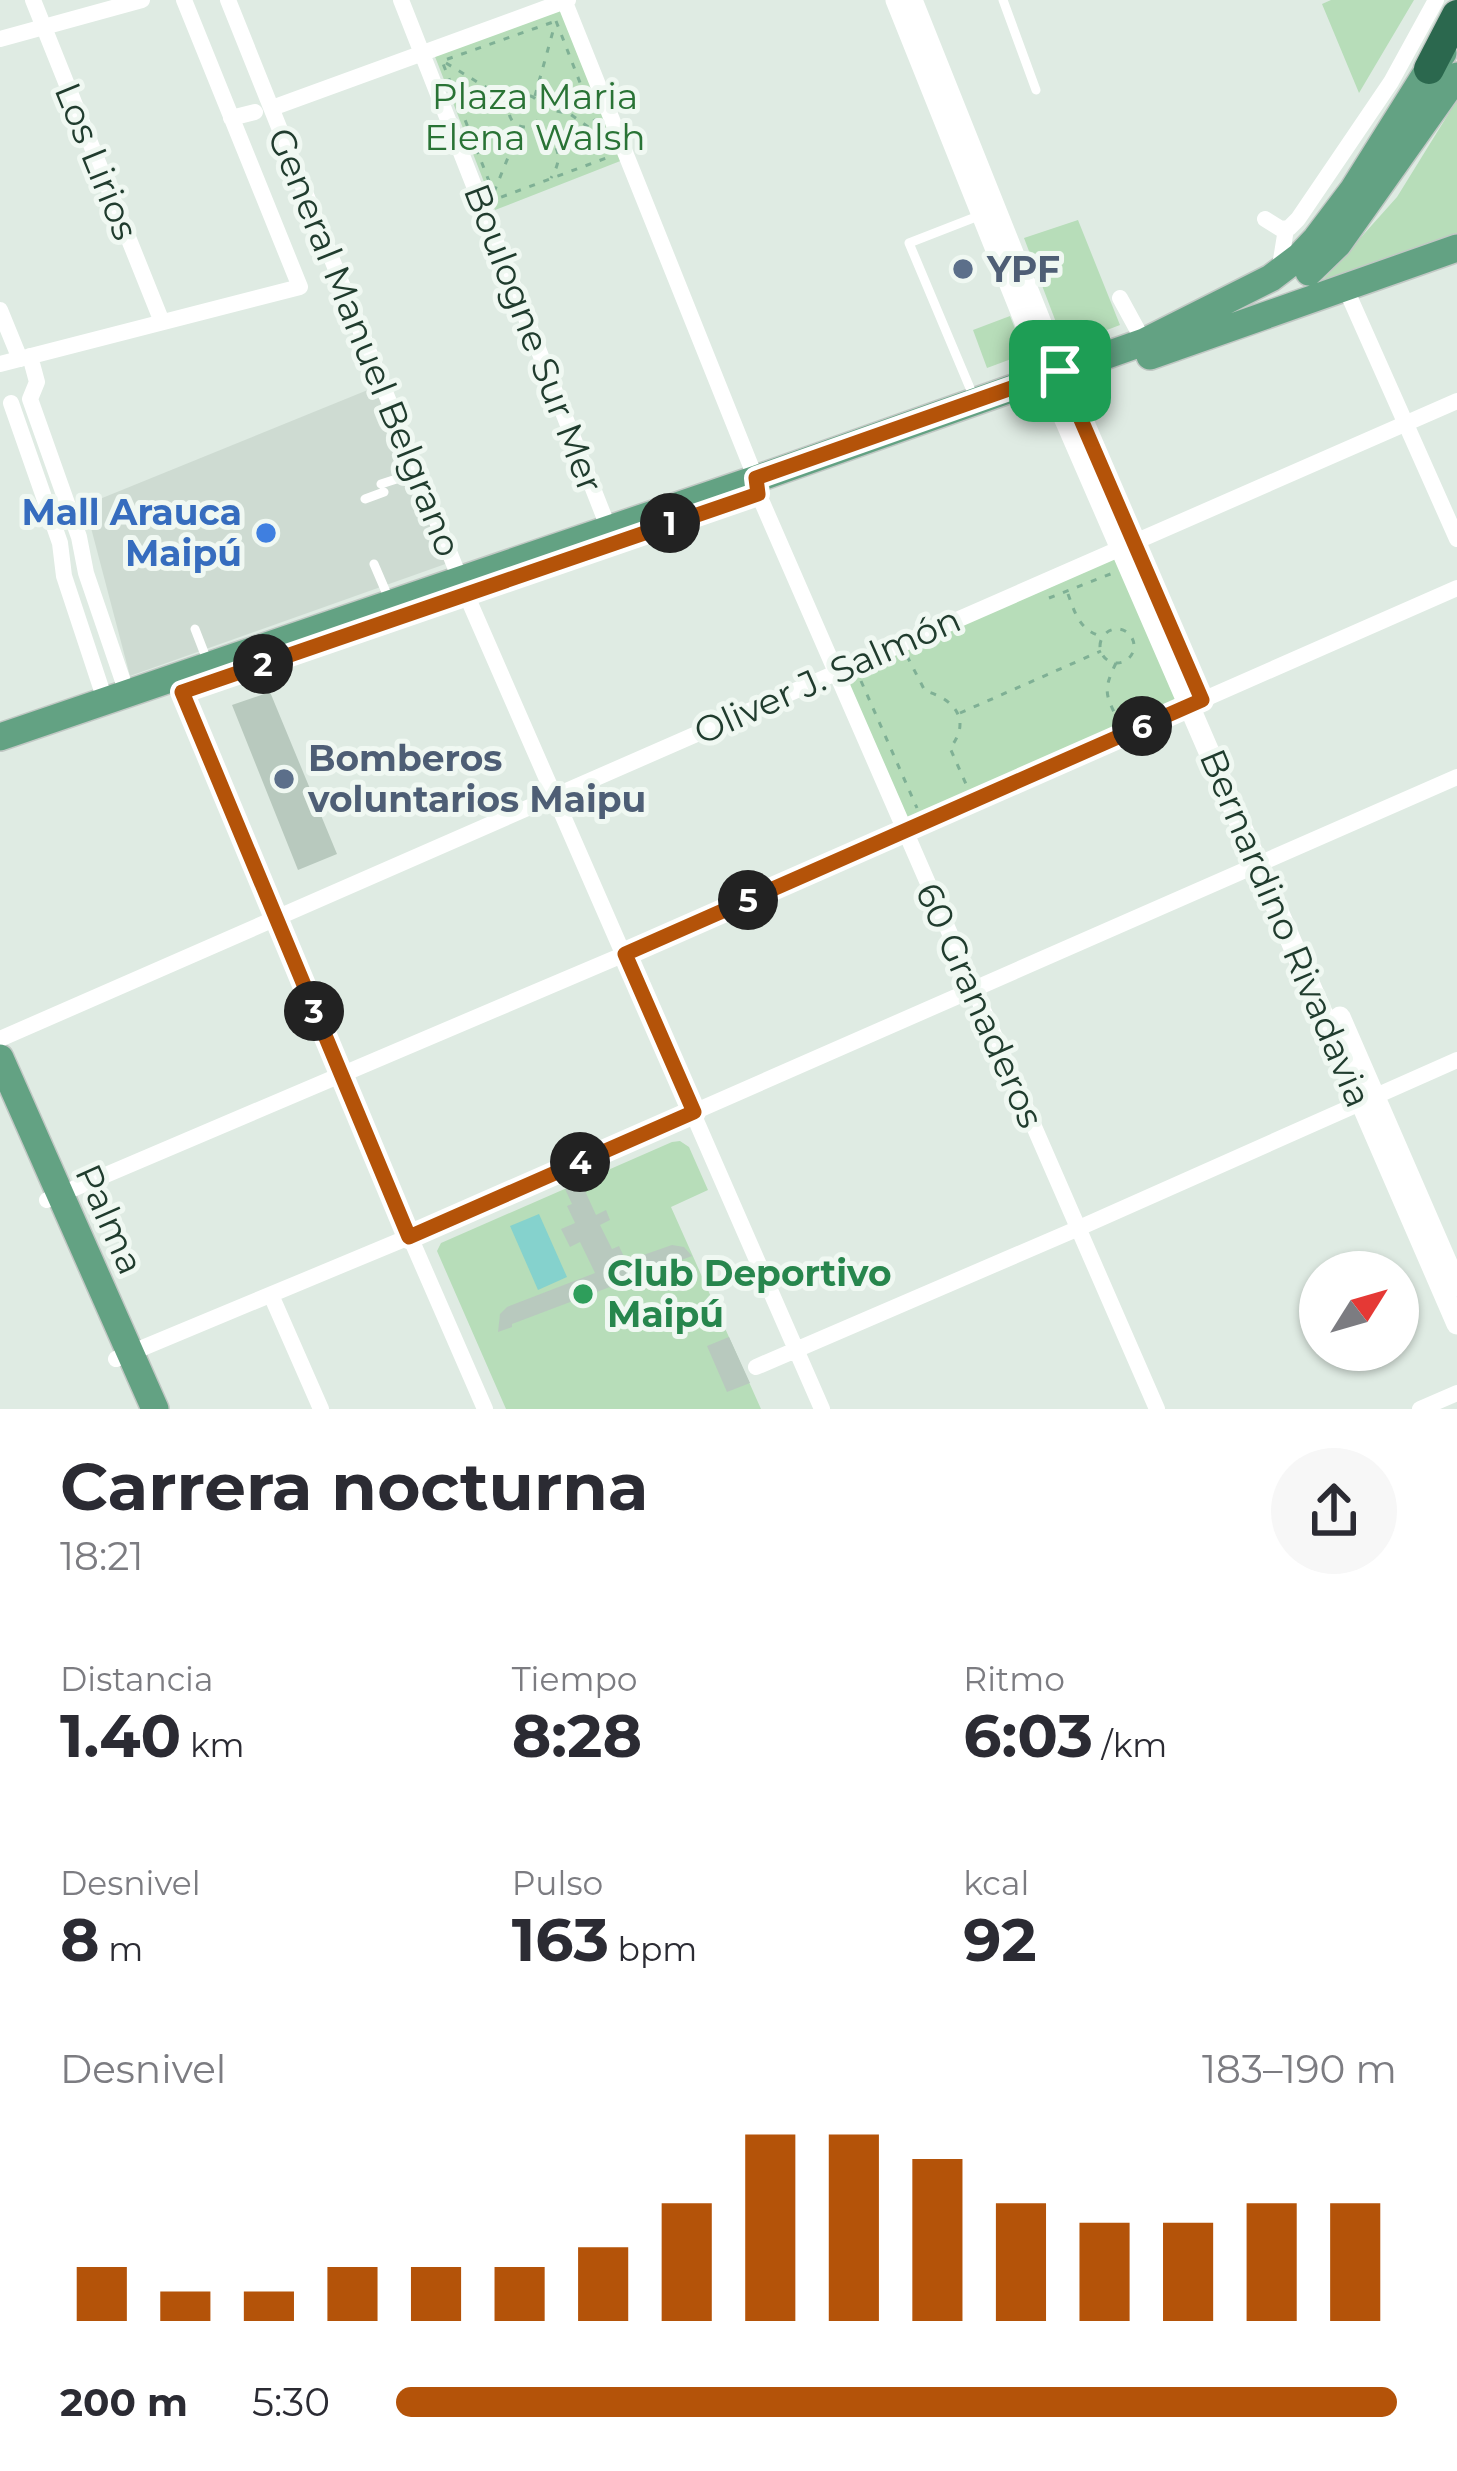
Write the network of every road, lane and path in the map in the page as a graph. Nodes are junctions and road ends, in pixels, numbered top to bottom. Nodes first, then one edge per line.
1 (32, 0) edge
2 (142, 0) edge
3 (184, 0) edge
4 (228, 0) edge
5 (401, 0) edge
6 (565, 0) edge
7 (896, 0) edge
8 (912, 0) edge
9 (1003, 0) edge
10 (1436, 0) edge
11 (1457, 15) edge
12 (556, 21) junction
13 (43, 27) junction
14 (1457, 36) edge
15 (0, 39) edge
16 (422, 52) junction
17 (442, 61) junction
18 (1443, 73) edge
19 (1036, 90) dead end
20 (534, 98) junction
21 (512, 99) junction
22 (540, 108) junction
23 (263, 110) junction
24 (231, 118) junction
25 (536, 124) junction
26 (520, 127) junction
27 (601, 136) junction
28 (550, 179) junction
29 (494, 194) junction
30 (989, 212) junction
31 (1265, 219) dead end
32 (1286, 229) junction
33 (1457, 248) edge
34 (1279, 272) junction
35 (1345, 287) junction
36 (1120, 298) dead end
37 (0, 310) edge
38 (162, 322) junction
39 (1198, 338) junction
40 (1144, 342) junction
41 (25, 357) junction
42 (0, 364) edge
43 (1056, 381) junction
44 (31, 399) junction
45 (6, 401) edge
46 (975, 401) junction
47 (1457, 401) edge
48 (1405, 423) junction
49 (418, 472) junction
50 (757, 486) junction
51 (365, 499) dead end
52 (611, 535) junction
53 (1457, 539) edge
54 (1127, 543) junction
55 (374, 565) dead end
56 (1114, 572) dead end
57 (463, 587) junction
58 (1457, 588) edge
59 (1067, 591) junction
60 (1047, 599) dead end
61 (391, 604) junction
62 (195, 629) dead end
63 (1142, 634) dead end
64 (1102, 637) junction
65 (1131, 638) junction
66 (1101, 651) junction
67 (906, 655) dead end
68 (1116, 663) junction
69 (209, 665) junction
70 (835, 673) junction
71 (858, 674) dead end
72 (182, 692) junction
73 (116, 696) junction
74 (1196, 702) junction
75 (958, 713) junction
76 (1126, 718) dead end
77 (0, 737) edge
78 (0, 753) edge
79 (1457, 777) edge
80 (967, 787) dead end
81 (555, 794) junction
82 (916, 808) dead end
83 (904, 831) junction
84 (1265, 861) junction
85 (274, 917) junction
86 (625, 954) junction
87 (973, 989) junction
88 (0, 1039) edge
89 (0, 1058) edge
90 (1457, 1060) edge
91 (340, 1076) junction
92 (0, 1097) edge
93 (1368, 1099) junction
94 (694, 1112) junction
95 (53, 1198) junction
96 (1079, 1228) junction
97 (409, 1237) junction
98 (1457, 1286) edge
99 (272, 1295) junction
100 (1457, 1324) edge
101 (796, 1350) junction
102 (123, 1356) junction
103 (756, 1367) dead end
104 (1457, 1393) edge
105 (138, 1409) edge
106 (155, 1409) edge
107 (321, 1409) edge
108 (485, 1409) edge
109 (822, 1409) edge
110 (1157, 1409) edge
111 (1420, 1409) edge

1 - 13 street, Los Lirios
2 - 13 street
3 - 24 street
4 - 23 street, General Manuel Belgrano
5 - 16 street, Boulogne Sur Mer
6 - 16 street
6 - 50 street, 60 Granaderos
7 - 30 street, Bernardino Rivadavia
8 - 30 street, Bernardino Rivadavia
9 - 19 lane
10 - 32 street
11 - 18 highway
12 - 17 path
12 - 20 path
12 - 27 path
13 - 15 street
13 - 38 street, Los Lirios
14 - 18 main road
16 - 23 street
16 - 52 street, Boulogne Sur Mer
17 - 21 path
17 - 29 path
18 - 34 main road
18 - 39 main road
20 - 21 path
20 - 22 path
21 - 26 path
22 - 25 path
22 - 27 path
23 - 24 street
23 - 49 street, General Manuel Belgrano
24 - 38 street
25 - 26 path
25 - 28 path
26 - 29 path
27 - 28 path
28 - 29 path
30 - 43 street, Bernardino Rivadavia
30 - 46 lane
31 - 32 street
32 - 34 street
33 - 35 main road
34 - 40 main road
35 - 39 main road
35 - 48 street
36 - 40 street
37 - 41 street
38 - 41 street
39 - 43 main road
40 - 43 main road
41 - 42 street
41 - 44 street
43 - 46 main road
43 - 50 main road
43 - 54 street, Bernardino Rivadavia
44 - 45 street
44 - 73 street
45 - 73 street
46 - 50 main road
47 - 48 street, Oliver J. Salmón
48 - 53 street
48 - 54 street, Oliver J. Salmón
49 - 51 lane
49 - 57 street, General Manuel Belgrano
50 - 52 main road
50 - 70 street, 60 Granaderos
52 - 57 main road
54 - 70 street, Oliver J. Salmón
54 - 74 street, Bernardino Rivadavia
55 - 61 lane
56 - 59 path
57 - 61 main road
57 - 72 main road
57 - 81 street, General Manuel Belgrano
58 - 74 street
59 - 60 path
59 - 64 path
61 - 69 main road
62 - 69 lane
63 - 65 path
64 - 65 path
64 - 66 path
65 - 68 path
66 - 68 path
66 - 75 path
67 - 75 path
68 - 76 path
69 - 73 main road
70 - 81 street, Oliver J. Salmón
70 - 83 street, 60 Granaderos
71 - 82 path
72 - 78 main road
72 - 85 street
73 - 77 main road
74 - 83 street
74 - 84 street, Bernardino Rivadavia
75 - 80 path
79 - 84 street
81 - 85 street, Oliver J. Salmón
81 - 86 street, General Manuel Belgrano
83 - 86 street
83 - 87 street, 60 Granaderos
84 - 87 street
84 - 93 street, Bernardino Rivadavia
85 - 88 street, Oliver J. Salmón
85 - 91 street
86 - 91 street
86 - 94 street, General Manuel Belgrano
87 - 94 street
87 - 96 street, 60 Granaderos
89 - 95 main road, Palma
90 - 93 street
91 - 95 street
91 - 97 street
92 - 95 main road, Palma
93 - 96 street
93 - 98 street, Bernardino Rivadavia
93 - 100 street, Bernardino Rivadavia
94 - 97 street
94 - 101 street, General Manuel Belgrano
95 - 102 main road, Palma
96 - 101 street
96 - 110 street, 60 Granaderos
97 - 99 street
97 - 108 street
99 - 102 street
99 - 107 street
101 - 103 street
101 - 109 street, General Manuel Belgrano
102 - 105 main road, Palma
102 - 106 main road, Palma
104 - 111 street

